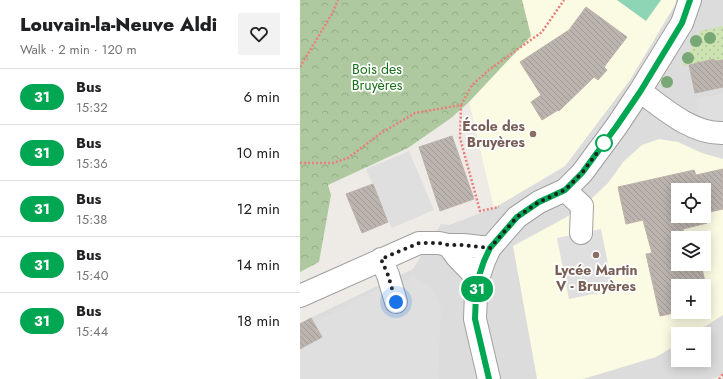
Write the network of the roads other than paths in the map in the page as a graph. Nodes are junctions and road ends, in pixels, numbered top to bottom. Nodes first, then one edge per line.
1 (690, 0) edge
2 (640, 92) junction
3 (723, 133) edge
4 (565, 190) junction
5 (581, 234) dead end
6 (448, 245) junction
7 (490, 248) junction
8 (381, 259) junction
9 (478, 279) junction
10 (300, 296) edge
11 (396, 302) dead end
12 (489, 379) edge

1 - 2 street
2 - 3 street
2 - 4 street
4 - 5 street
4 - 7 street
6 - 7 street
6 - 8 street
6 - 9 street
7 - 9 street
8 - 10 street
8 - 11 street
9 - 12 street

